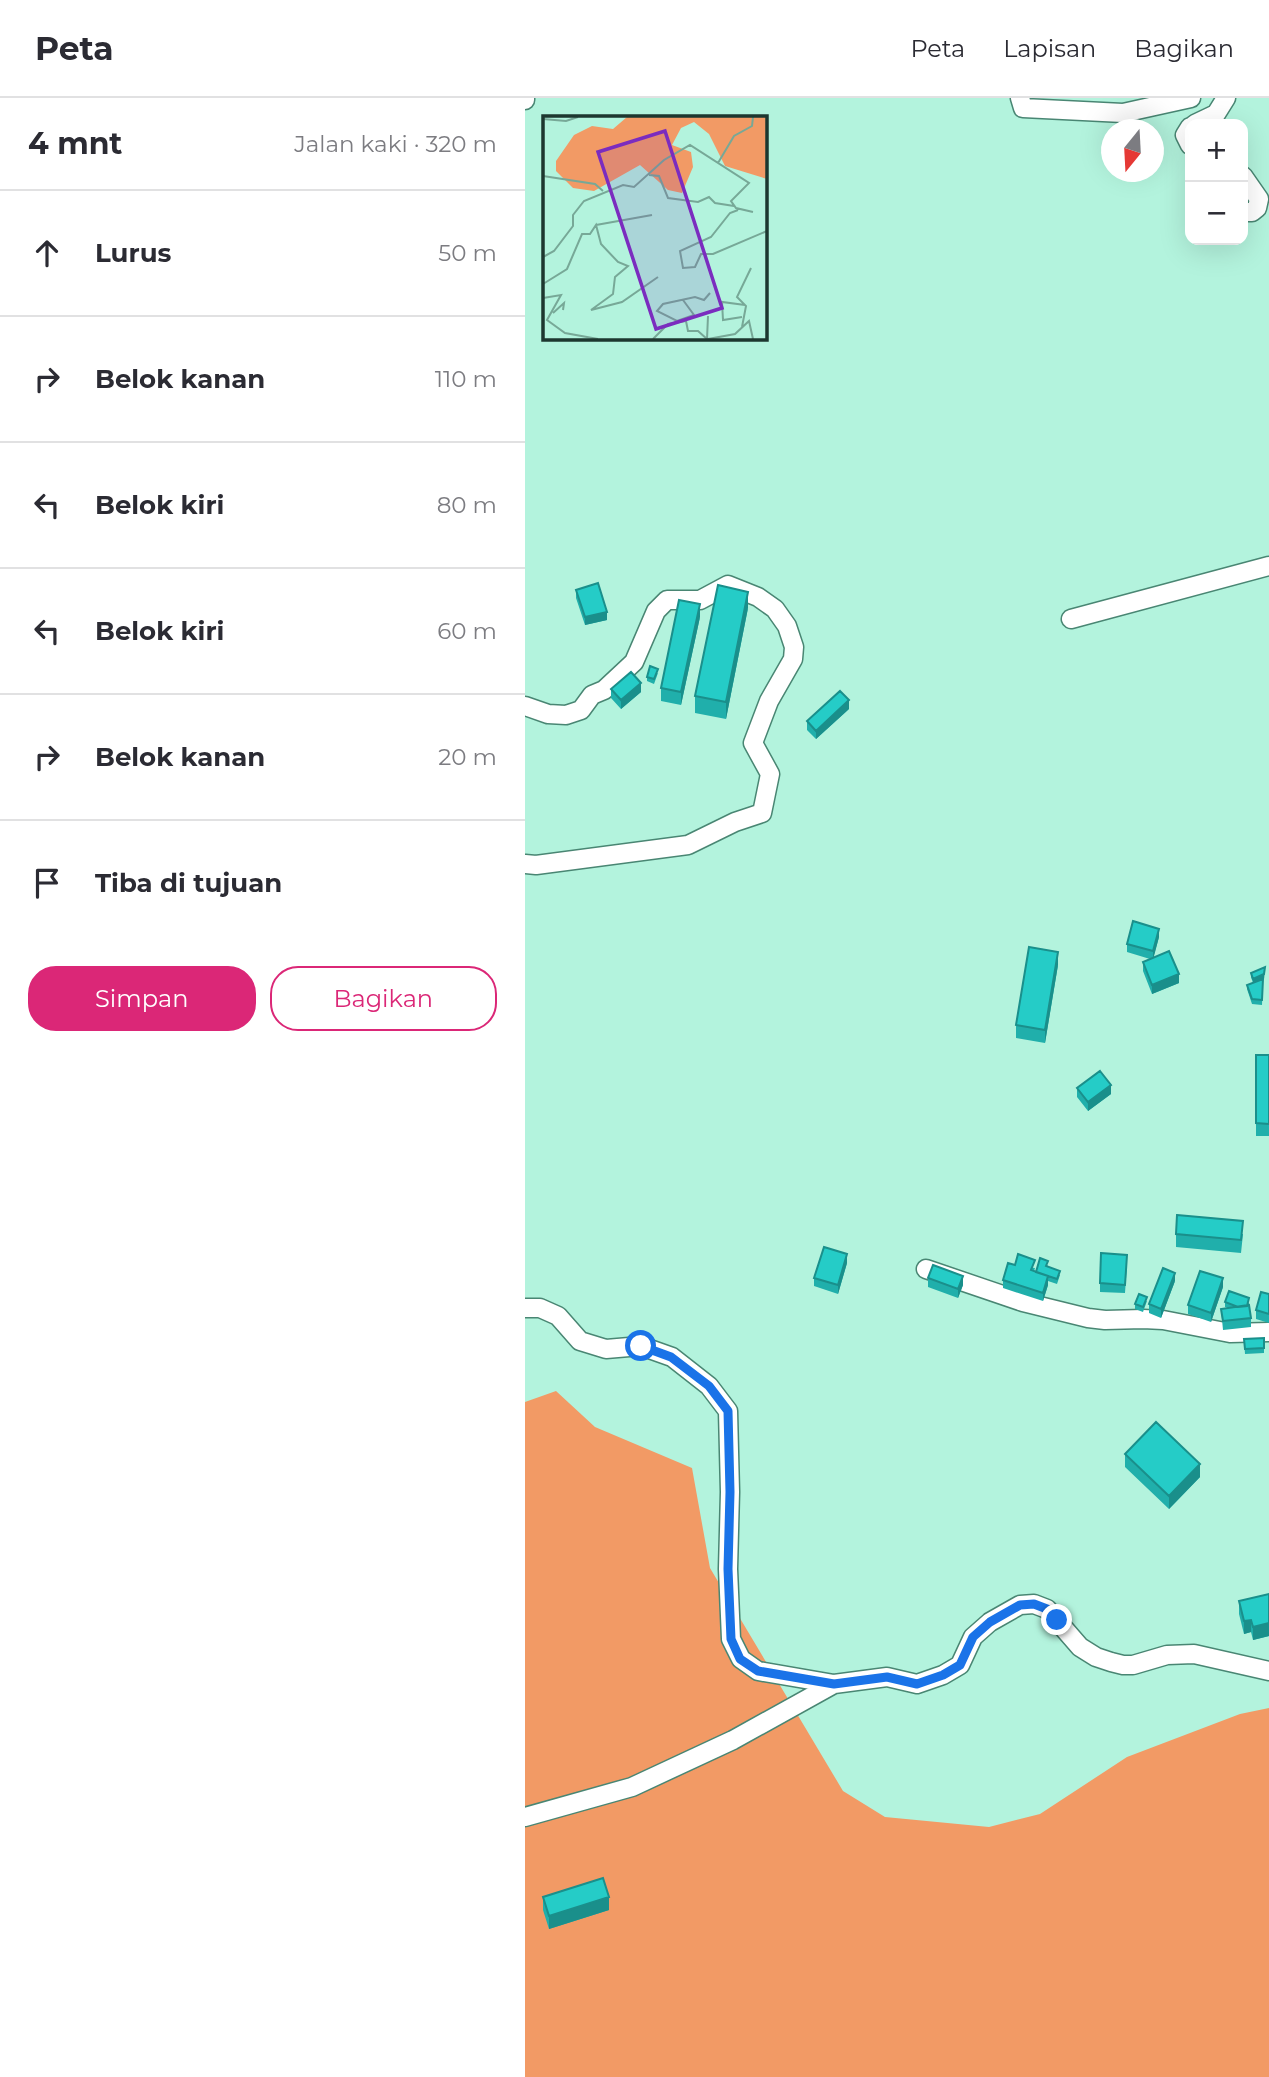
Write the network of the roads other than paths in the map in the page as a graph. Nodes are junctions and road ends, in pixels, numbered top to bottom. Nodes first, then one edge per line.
1 (1020, 98) edge
2 (1191, 98) edge
3 (1226, 98) edge
4 (1206, 119) edge
5 (1248, 183) edge
6 (1248, 212) edge
7 (1269, 566) edge
8 (1071, 619) dead end
9 (525, 706) edge
10 (525, 864) edge
11 (926, 1269) dead end
12 (525, 1308) edge
13 (1269, 1332) edge
14 (1269, 1671) edge
15 (834, 1684) junction
16 (525, 1817) edge

1 - 2 street
3 - 4 street
5 - 6 street
7 - 8 street
9 - 10 street
11 - 13 street
12 - 15 street
14 - 15 street
15 - 16 street

